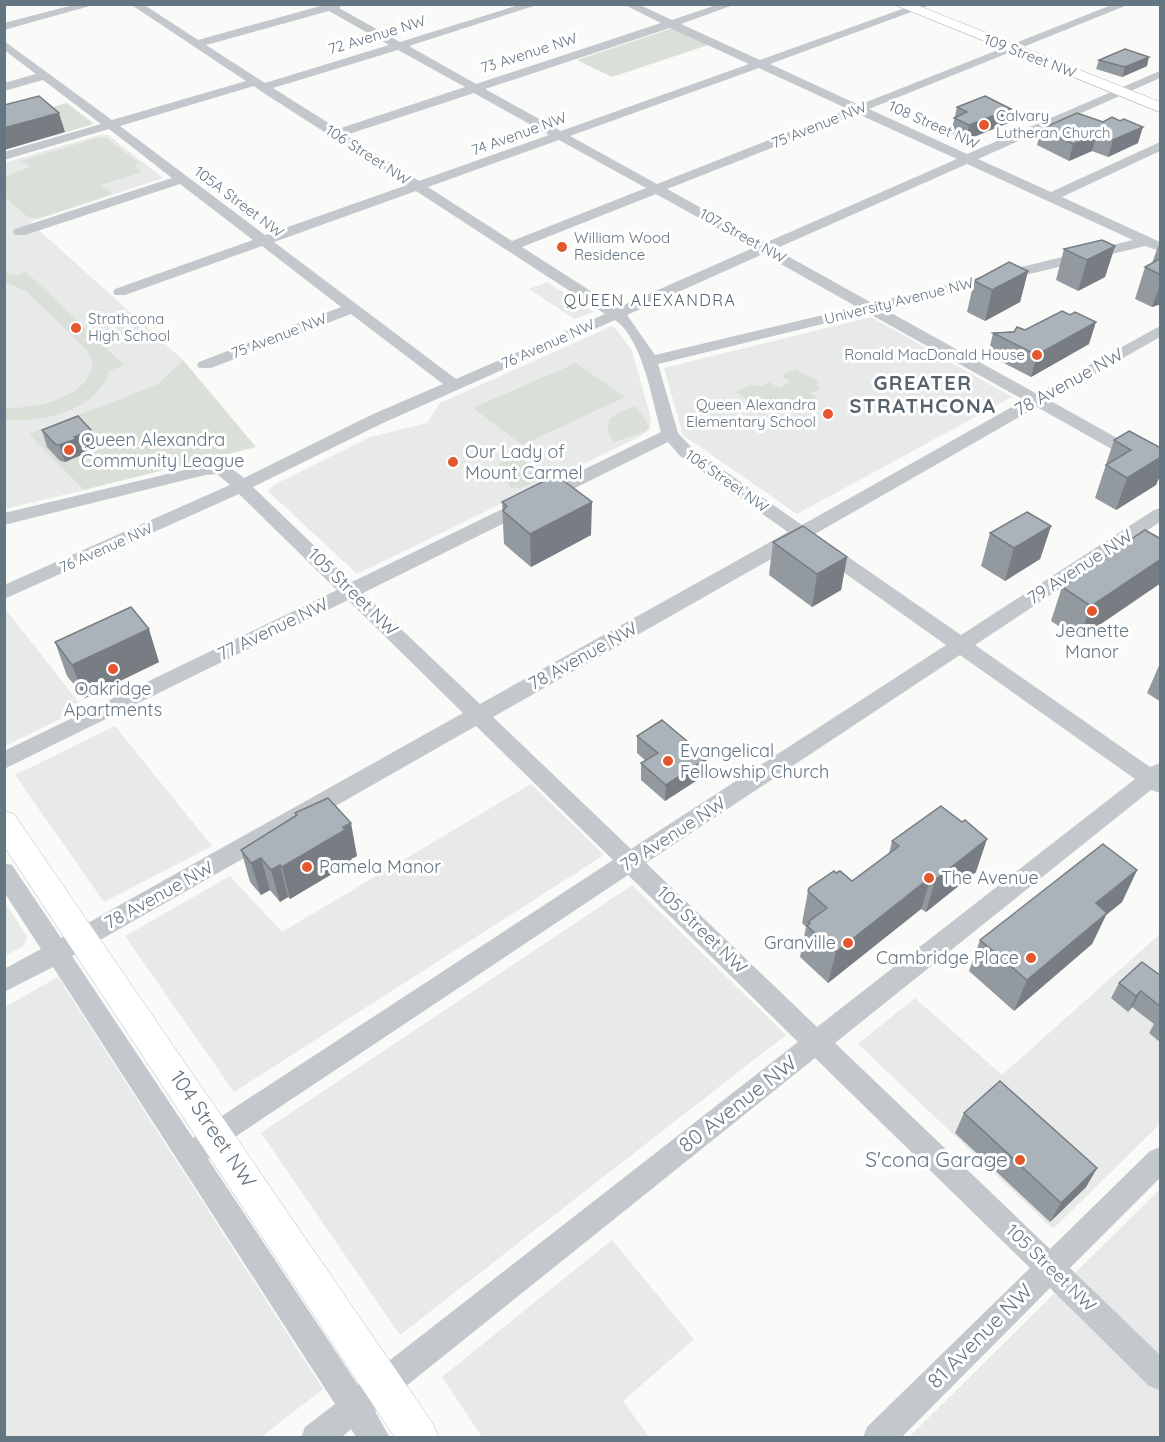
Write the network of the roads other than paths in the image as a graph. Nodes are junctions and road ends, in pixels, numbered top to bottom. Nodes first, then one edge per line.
1 (92, 4) edge
2 (535, 4) edge
3 (628, 4) edge
4 (731, 4) edge
5 (928, 4) edge
6 (1125, 4) edge
7 (137, 5) edge
8 (331, 5) edge
9 (907, 7) edge
10 (672, 24) junction
11 (4, 27) edge
12 (4, 44) edge
13 (196, 44) junction
14 (399, 46) junction
15 (1012, 49) junction
16 (760, 65) junction
17 (1161, 74) edge
18 (46, 75) junction
19 (259, 85) junction
20 (4, 87) edge
21 (475, 88) junction
22 (1121, 91) junction
23 (1161, 107) edge
24 (859, 110) junction
25 (110, 125) junction
26 (336, 134) junction
27 (561, 136) junction
28 (1161, 146) edge
29 (4, 156) edge
30 (968, 159) junction
31 (182, 179) junction
32 (418, 186) junction
33 (657, 189) junction
34 (1052, 197) junction
35 (20, 232) dead end
36 (263, 241) junction
37 (1154, 244) edge
38 (512, 246) junction
39 (764, 248) junction
40 (120, 292) dead end
41 (871, 307) junction
42 (352, 308) junction
43 (616, 314) junction
44 (1161, 331) edge
45 (650, 361) junction
46 (205, 365) dead end
47 (454, 385) junction
48 (1037, 400) junction
49 (670, 434) junction
50 (1161, 469) edge
51 (242, 486) junction
52 (1161, 514) edge
53 (4, 519) edge
54 (801, 533) junction
55 (351, 591) junction
56 (4, 593) edge
57 (961, 645) junction
58 (479, 715) junction
59 (4, 761) edge
60 (1157, 778) edge
61 (4, 822) edge
62 (630, 862) junction
63 (4, 872) edge
64 (70, 945) junction
65 (4, 982) edge
66 (817, 1042) junction
67 (217, 1134) junction
68 (191, 1157) junction
69 (1161, 1160) edge
70 (1050, 1268) junction
71 (1161, 1374) edge
72 (384, 1384) junction
73 (354, 1407) junction
74 (316, 1437) edge
75 (375, 1437) edge
76 (419, 1437) edge
77 (878, 1437) edge

1 - 11 street
2 - 14 street, 72 Avenue NW
3 - 10 street, 108 Street NW
4 - 10 street, 73 Avenue NW
5 - 9 street, 74 Avenue NW
6 - 15 street, 75 Avenue NW
7 - 13 street, 106 Street NW
8 - 13 street
8 - 14 street, 107 Street NW
9 - 15 main road, 109 Street NW
9 - 16 street, 74 Avenue NW
10 - 16 street, 108 Street NW
10 - 21 street, 73 Avenue NW
12 - 18 street, 105A Street NW
13 - 19 street, 106 Street NW
14 - 19 street, 72 Avenue NW
14 - 21 street, 107 Street NW
15 - 22 main road, 109 Street NW
15 - 24 street, 75 Avenue NW
16 - 24 street, 108 Street NW
16 - 27 street, 74 Avenue NW
17 - 22 street, 76 Avenue NW
18 - 20 street
18 - 25 street, 105A Street NW
19 - 25 street, 72 Avenue NW
19 - 26 street, 106 Street NW
21 - 26 street, 73 Avenue NW
21 - 27 street, 107 Street NW
22 - 23 main road, 109 Street NW
22 - 30 street, 76 Avenue NW
24 - 30 street, 108 Street NW
24 - 33 street, 75 Avenue NW
25 - 29 street, 72 Avenue NW
25 - 31 street, 105A Street NW
26 - 32 street, 106 Street NW
27 - 32 street, 74 Avenue NW
27 - 33 street, 107 Street NW
28 - 34 street
30 - 34 street, 108 Street NW
30 - 39 street, 76 Avenue NW
31 - 35 street
31 - 36 street, 105A Street NW
32 - 36 street, 74 Avenue NW
32 - 38 street, 106 Street NW
33 - 38 street, 75 Avenue NW
33 - 39 street, 107 Street NW
34 - 37 street, 108 Street NW
36 - 40 street, 74 Avenue NW
36 - 42 street, 105A Street NW
37 - 41 street, University Avenue NW
38 - 43 street, 106 Street NW
39 - 41 street, 107 Street NW
39 - 43 street, 76 Avenue NW
41 - 45 street, University Avenue NW
41 - 48 street, 107 Street NW
42 - 46 street, 75 Avenue NW
42 - 47 street, 105A Street NW
43 - 45 street, 106 Street NW
43 - 47 street, 76 Avenue NW
44 - 48 street, 78 Avenue NW
45 - 49 street, 106 Street NW
47 - 51 street, 76 Avenue NW
48 - 50 street, 107 Street NW
48 - 54 street, 78 Avenue NW
49 - 54 street, 106 Street NW
49 - 55 street, 77 Avenue NW
51 - 53 street
51 - 55 street, 105 Street NW
51 - 56 street, 76 Avenue NW
52 - 57 street, 79 Avenue NW
54 - 57 street, 106 Street NW
54 - 58 street, 78 Avenue NW
55 - 58 street, 105 Street NW
55 - 59 street, 77 Avenue NW
57 - 60 street, 106 Street NW
57 - 62 street, 79 Avenue NW
58 - 62 street, 105 Street NW
58 - 64 street, 78 Avenue NW
60 - 66 street, 80 Avenue NW
61 - 64 main road, 104 Street NW
62 - 66 street, 105 Street NW
62 - 67 street, 79 Avenue NW
63 - 64 street, 104 Street NW
64 - 65 street, 78 Avenue NW
64 - 67 main road, 104 Street NW
64 - 68 street, 104 Street NW
66 - 70 street, 105 Street NW
66 - 72 street, 80 Avenue NW
67 - 68 street, 79 Avenue NW
67 - 72 main road, 104 Street NW
68 - 73 street, 104 Street NW
69 - 70 street, 81 Avenue NW
70 - 71 street, 105 Street NW
70 - 77 street, 81 Avenue NW
72 - 73 street, 80 Avenue NW
72 - 76 main road, 104 Street NW
73 - 74 street, 80 Avenue NW
73 - 75 street, 104 Street NW

